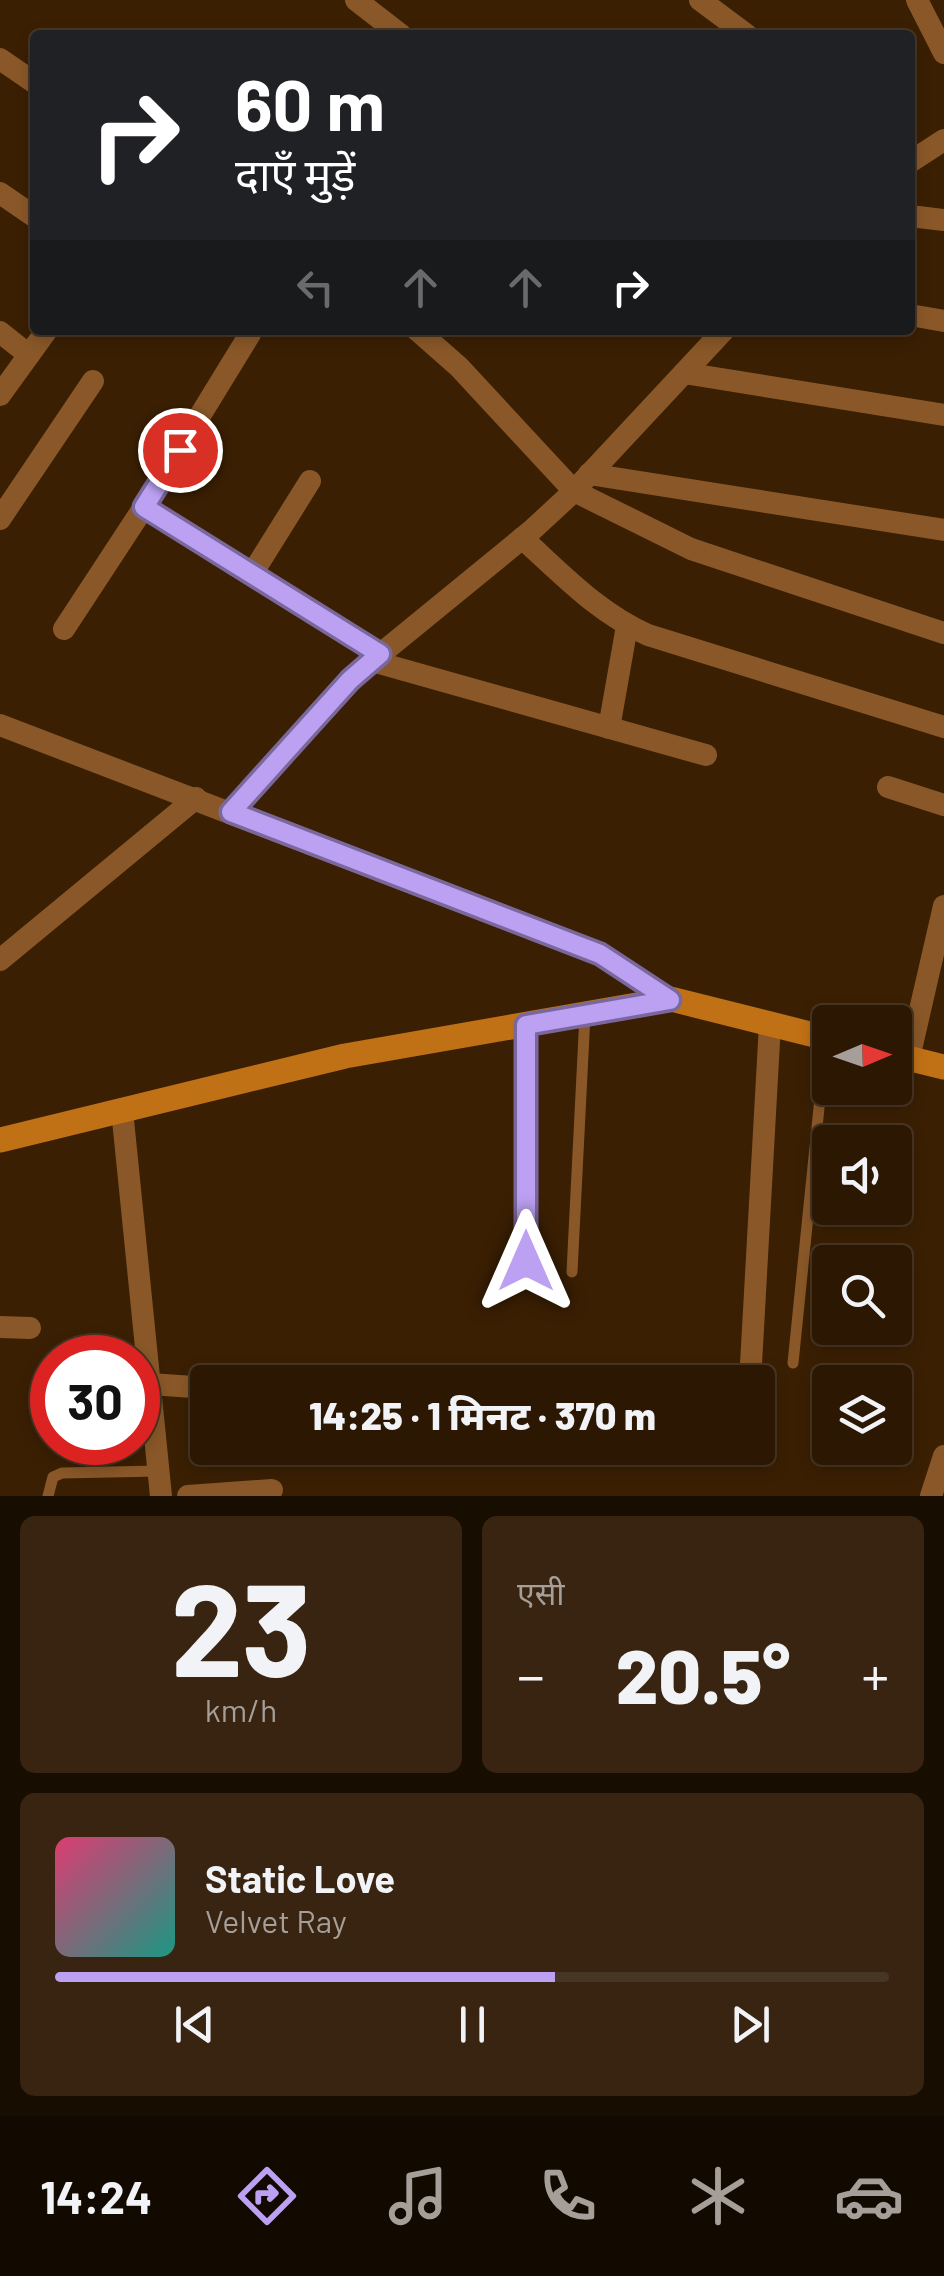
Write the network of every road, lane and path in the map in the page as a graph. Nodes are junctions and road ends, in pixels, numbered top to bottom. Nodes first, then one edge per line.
1 (356, 0) edge
2 (700, 0) edge
3 (917, 0) edge
4 (395, 30) edge
5 (741, 30) edge
6 (944, 52) edge
7 (0, 59) edge
8 (30, 80) edge
9 (944, 140) edge
10 (915, 157) edge
11 (0, 193) edge
12 (30, 214) edge
13 (915, 217) edge
14 (944, 220) edge
15 (915, 316) edge
16 (944, 321) edge
17 (0, 332) edge
18 (43, 335) edge
19 (249, 335) edge
20 (423, 335) edge
21 (719, 335) edge
22 (29, 355) junction
23 (684, 373) junction
24 (93, 381) dead end
25 (0, 396) edge
26 (944, 416) edge
27 (310, 481) dead end
28 (581, 482) junction
29 (144, 507) junction
30 (0, 519) edge
31 (944, 530) edge
32 (522, 538) junction
33 (252, 574) junction
34 (627, 626) junction
35 (64, 629) dead end
36 (944, 633) edge
37 (376, 658) junction
38 (0, 725) edge
39 (944, 727) edge
40 (610, 728) junction
41 (706, 755) dead end
42 (888, 787) dead end
43 (196, 798) junction
44 (944, 805) edge
45 (231, 812) junction
46 (944, 906) edge
47 (939, 946) edge
48 (0, 960) edge
49 (670, 1000) junction
50 (585, 1014) junction
51 (770, 1024) junction
52 (526, 1025) junction
53 (912, 1026) edge
54 (812, 1034) edge
55 (912, 1059) edge
56 (944, 1067) edge
57 (821, 1105) edge
58 (122, 1110) junction
59 (0, 1140) edge
60 (526, 1261) dead end
61 (572, 1272) dead end
62 (0, 1327) edge
63 (30, 1328) dead end
64 (145, 1335) edge
65 (793, 1364) dead end
66 (751, 1365) edge
67 (160, 1385) edge
68 (190, 1387) edge
69 (944, 1456) edge
70 (157, 1465) edge
71 (158, 1471) junction
72 (272, 1490) dead end
73 (48, 1496) edge
74 (161, 1496) edge
75 (188, 1496) edge
76 (931, 1496) edge

1 - 4 street
2 - 5 street
3 - 6 street
7 - 8 street
9 - 10 street
11 - 12 street
13 - 14 street
15 - 16 street
17 - 22 street
18 - 22 street
19 - 29 street
20 - 28 street
21 - 23 street
22 - 25 street
23 - 26 street
23 - 28 street
24 - 30 street
27 - 33 street
28 - 31 street
28 - 32 street
28 - 36 street
29 - 33 street
29 - 35 street
32 - 34 street
32 - 37 street
33 - 37 street
34 - 39 street
34 - 40 street
37 - 40 street
37 - 45 street
38 - 43 street
40 - 41 street
42 - 44 street
43 - 45 street
43 - 48 street
45 - 49 street
46 - 47 street
47 - 53 street
49 - 50 street
49 - 51 street
50 - 52 street
50 - 61 lane
51 - 54 street
51 - 66 street
52 - 58 street
52 - 60 street
55 - 56 street
57 - 65 lane
58 - 59 street
58 - 64 street
62 - 63 street
67 - 68 street
69 - 76 street
70 - 71 street
71 - 73 lane
71 - 74 street
72 - 75 street

